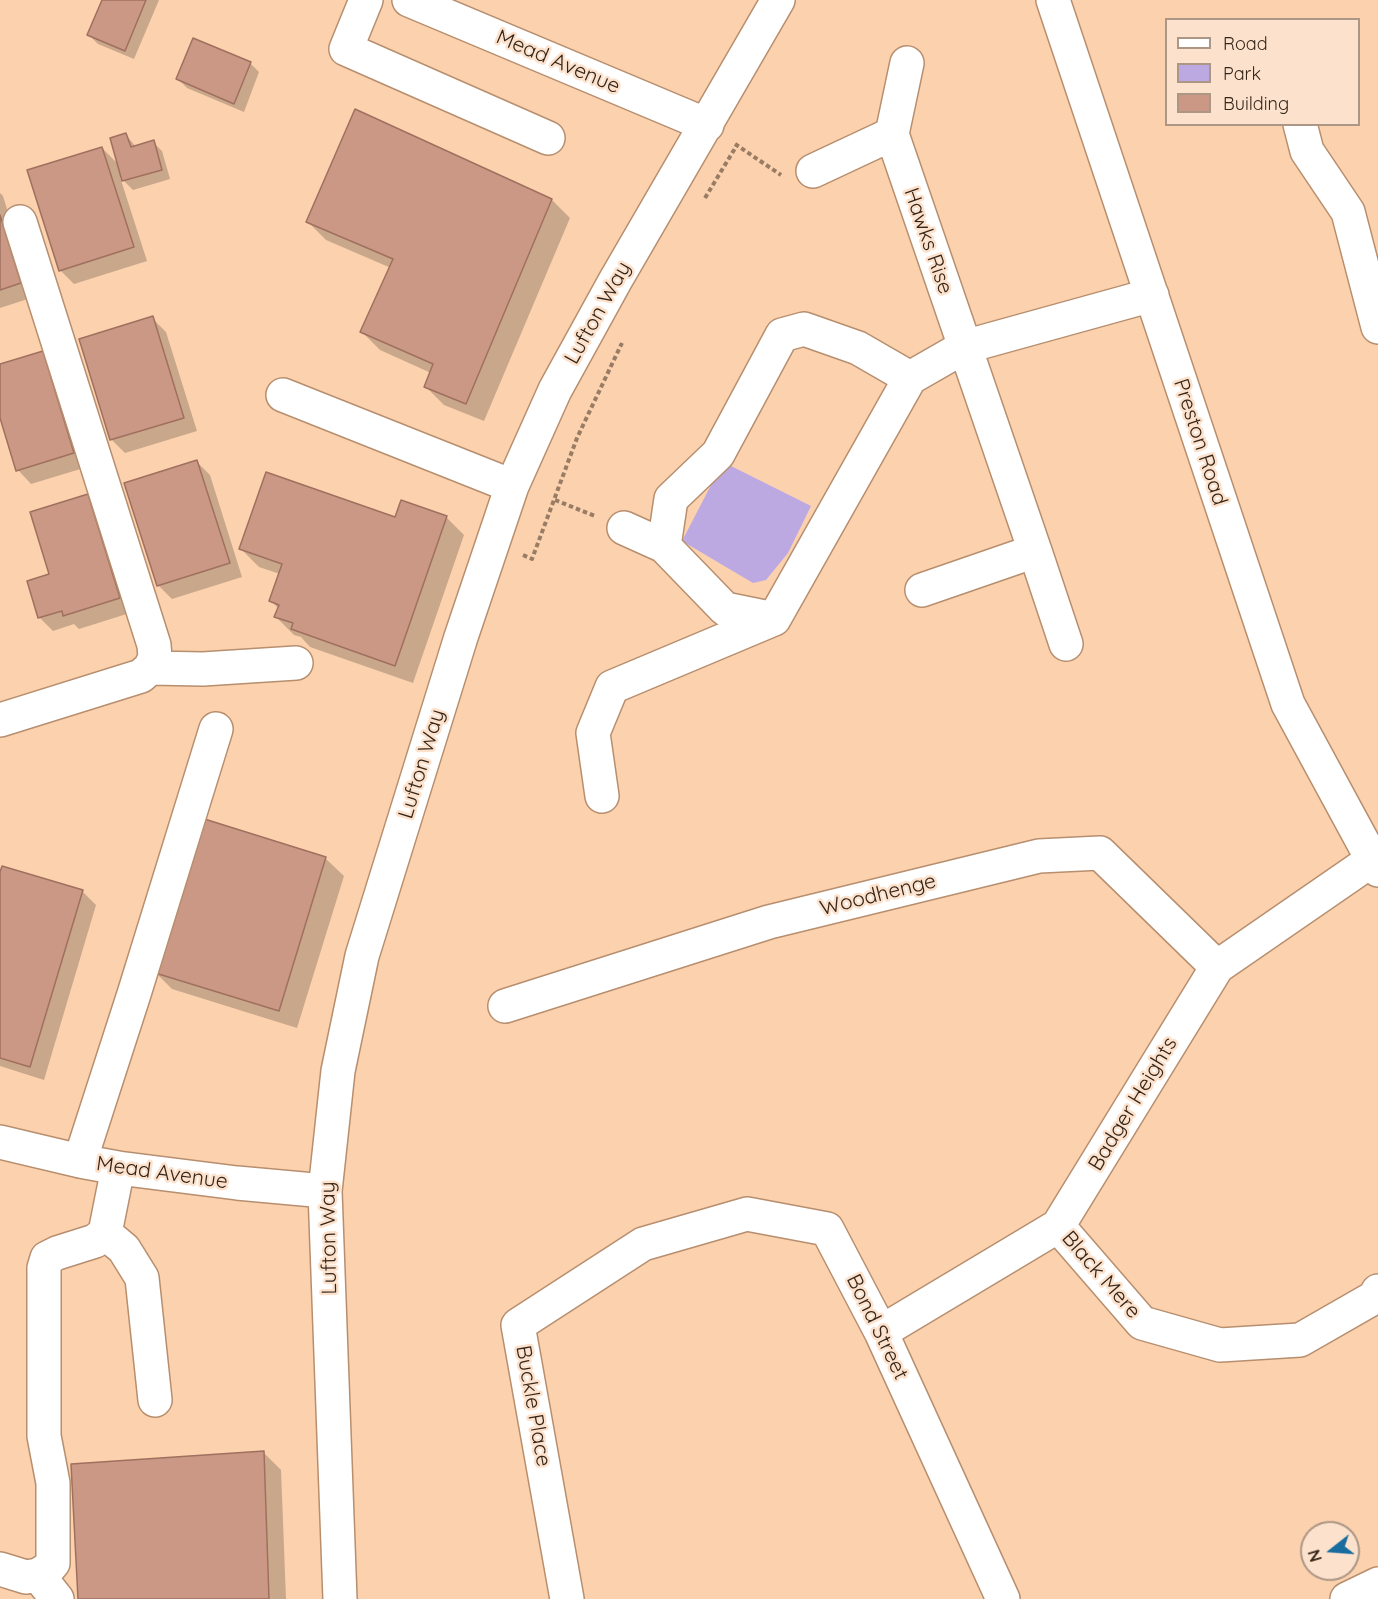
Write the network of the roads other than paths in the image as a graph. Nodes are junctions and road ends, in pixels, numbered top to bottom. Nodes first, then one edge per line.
1 (366, 0) edge
2 (409, 0) edge
3 (778, 0) edge
4 (1053, 0) edge
5 (907, 63) dead end
6 (707, 125) junction
7 (1301, 126) edge
8 (892, 134) junction
9 (548, 138) dead end
10 (813, 171) road end
11 (20, 222) dead end
12 (1152, 296) junction
13 (1377, 318) edge
14 (964, 347) junction
15 (910, 378) junction
16 (283, 395) dead end
17 (512, 486) junction
18 (624, 528) road end
19 (664, 546) junction
20 (1035, 551) junction
21 (922, 590) dead end
22 (774, 619) junction
23 (1066, 644) dead end
24 (296, 663) dead end
25 (150, 668) junction
26 (0, 720) edge
27 (216, 729) dead end
28 (602, 796) dead end
29 (1375, 865) edge
30 (1217, 967) junction
31 (505, 1005) dead end
32 (0, 1142) edge
33 (80, 1161) junction
34 (118, 1168) junction
35 (326, 1191) junction
36 (1058, 1226) junction
37 (105, 1233) junction
38 (643, 1244) joint
39 (1378, 1291) edge
40 (881, 1332) junction
41 (155, 1400) dead end
42 (0, 1569) edge
43 (1378, 1584) edge
44 (47, 1587) edge
45 (340, 1599) edge
46 (567, 1599) edge
47 (1003, 1599) edge
48 (1347, 1599) edge

1 - 9 street
2 - 6 street, Mead Avenue
3 - 6 street, Lufton Way
4 - 12 street, Preston Road
5 - 8 street
6 - 17 street, Lufton Way
7 - 13 street
8 - 10 street
8 - 14 street, Hawks Rise
11 - 25 street
12 - 14 street
12 - 29 street, Preston Road
14 - 15 street
14 - 20 street, Hawks Rise
15 - 19 street
15 - 22 street
16 - 17 street
17 - 35 street, Lufton Way
18 - 19 street
19 - 22 street
20 - 21 street
20 - 23 street, Hawks Rise
22 - 28 street
24 - 25 street
25 - 26 street
27 - 33 street
29 - 30 street, Badger Heights
30 - 31 street, Woodhenge
30 - 36 street, Badger Heights
32 - 33 street, Mead Avenue
33 - 34 street, Mead Avenue
34 - 35 street, Mead Avenue
34 - 37 street
35 - 45 street, Lufton Way
36 - 39 street, Black Mere
36 - 40 street, Badger Heights
37 - 41 street
37 - 44 street
38 - 40 street, Bond Street
38 - 46 street, Buckle Place
40 - 47 street, Bond Street
42 - 44 street
43 - 48 street

